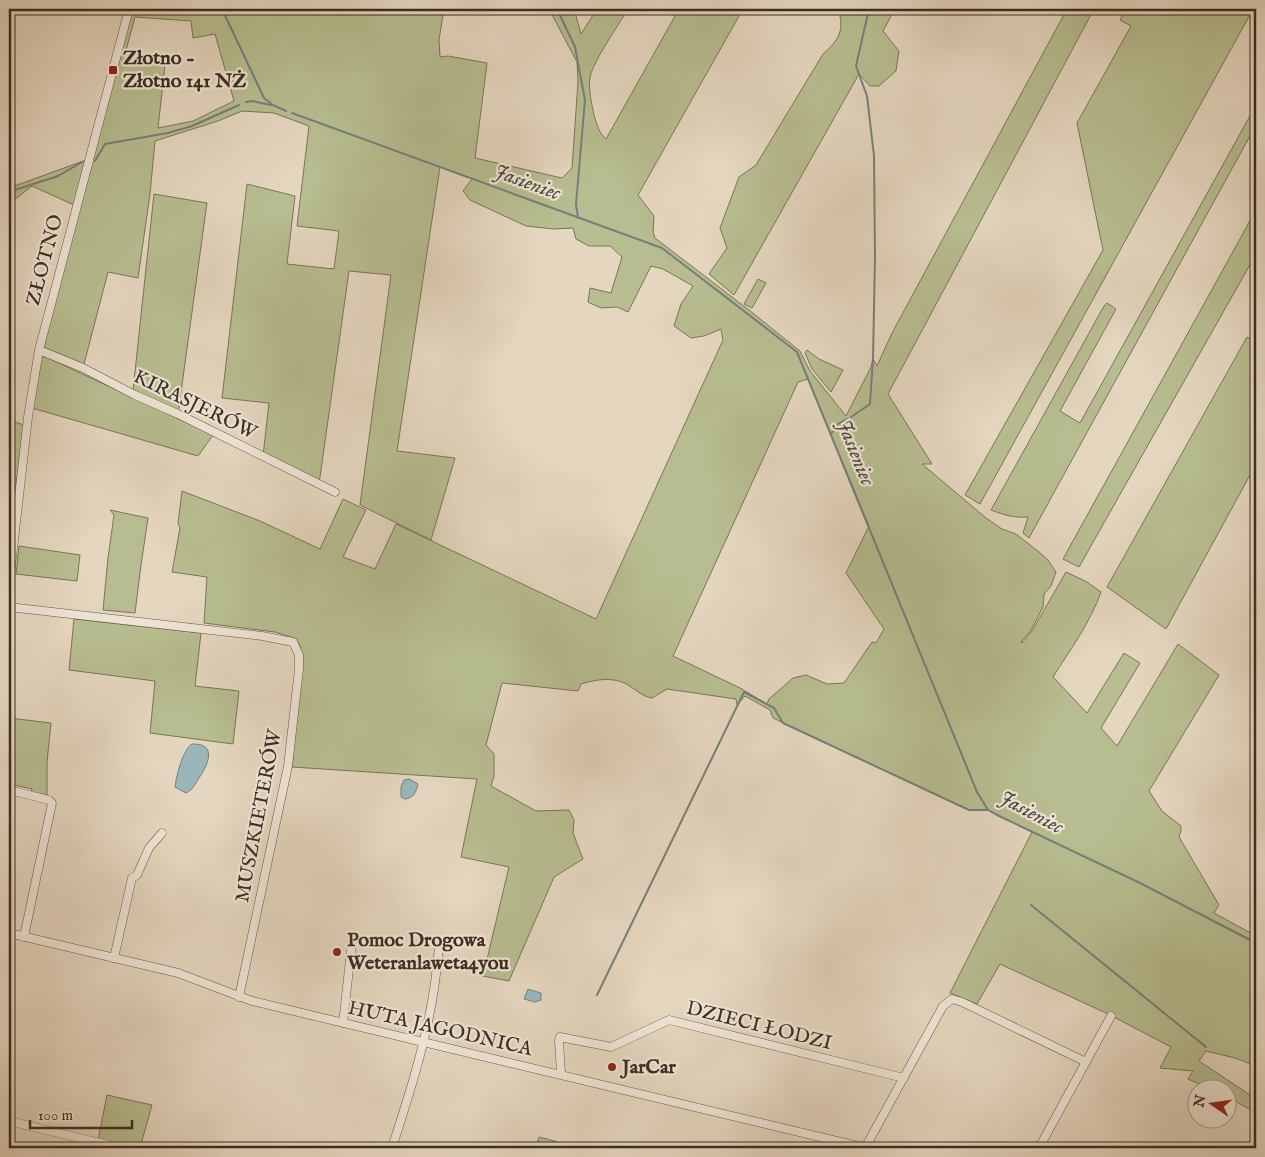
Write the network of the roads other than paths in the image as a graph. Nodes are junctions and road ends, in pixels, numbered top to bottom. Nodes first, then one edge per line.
1 (129, 9) edge
2 (39, 350) junction
3 (335, 492) dead end
4 (9, 584) edge
5 (9, 608) edge
6 (9, 790) edge
7 (162, 833) dead end
8 (9, 933) edge
9 (24, 936) junction
10 (352, 942) dead end
11 (439, 948) dead end
12 (114, 958) junction
13 (239, 997) junction
14 (1111, 1016) dead end
15 (343, 1023) junction
16 (423, 1041) junction
17 (1086, 1062) junction
18 (561, 1074) junction
19 (904, 1078) junction
20 (9, 1121) edge
21 (121, 1148) edge
22 (392, 1148) edge
23 (866, 1148) edge
24 (1039, 1148) edge

1 - 2 street, ZŁOTNO
2 - 3 street, KIRASJERÓW
2 - 4 street, ZŁOTNO
5 - 13 street, MUSZKIETERÓW
6 - 9 street
7 - 12 street
8 - 9 street, HUTA JAGODNICA
9 - 12 street, HUTA JAGODNICA
10 - 15 street
11 - 16 street
12 - 13 street, HUTA JAGODNICA
13 - 15 street, HUTA JAGODNICA
14 - 17 street
15 - 16 street, HUTA JAGODNICA
16 - 18 street, HUTA JAGODNICA
16 - 22 street
17 - 19 street
17 - 24 street
18 - 19 street, DZIECI ŁODZI
18 - 23 street, HUTA JAGODNICA
19 - 23 street
20 - 21 street

